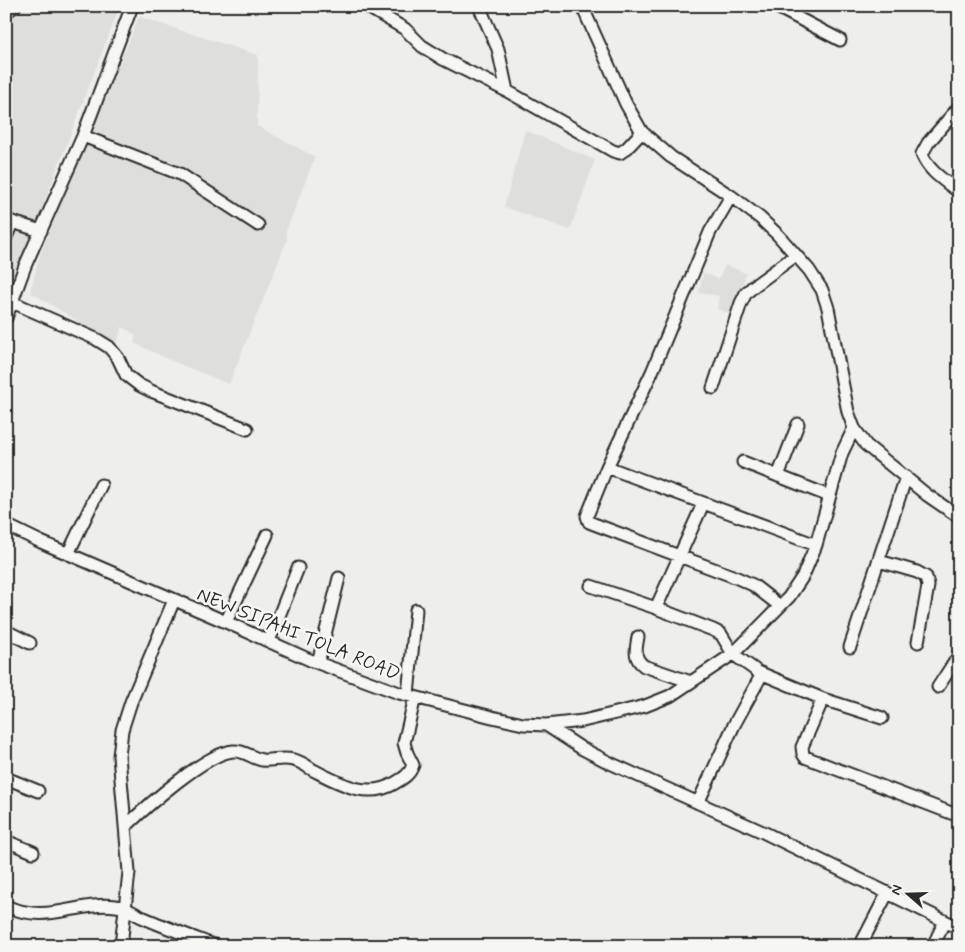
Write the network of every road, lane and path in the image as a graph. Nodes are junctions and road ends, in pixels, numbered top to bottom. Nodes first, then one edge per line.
1 (15, 6) edge
2 (132, 6) edge
3 (366, 6) edge
4 (479, 6) edge
5 (776, 6) edge
6 (587, 8) edge
7 (6, 12) edge
8 (840, 40) dead end
9 (507, 91) junction
10 (959, 107) edge
11 (642, 132) junction
12 (83, 136) junction
13 (959, 192) edge
14 (730, 196) junction
15 (9, 222) edge
16 (258, 225) dead end
17 (41, 231) junction
18 (6, 237) edge
19 (796, 255) junction
20 (12, 302) junction
21 (6, 318) edge
22 (712, 388) dead end
23 (798, 424) dead end
24 (854, 428) junction
25 (247, 429) dead end
26 (743, 462) dead end
27 (607, 467) junction
28 (778, 476) junction
29 (906, 477) junction
30 (101, 485) dead end
31 (829, 496) junction
32 (703, 504) junction
33 (959, 517) edge
34 (6, 525) edge
35 (267, 535) dead end
36 (816, 545) junction
37 (68, 554) junction
38 (679, 557) junction
39 (879, 561) junction
40 (298, 568) dead end
41 (339, 578) dead end
42 (591, 586) dead end
43 (174, 600) junction
44 (780, 606) junction
45 (656, 608) junction
46 (416, 610) dead end
47 (226, 622) junction
48 (6, 631) edge
49 (638, 637) dead end
50 (269, 641) junction
51 (918, 642) dead end
52 (30, 643) dead end
53 (850, 646) dead end
54 (733, 654) junction
55 (959, 656) edge
56 (318, 663) junction
57 (762, 674) junction
58 (691, 682) junction
59 (938, 687) dead end
60 (412, 696) junction
61 (823, 699) junction
62 (882, 718) dead end
63 (546, 725) junction
64 (6, 778) edge
65 (38, 791) dead end
66 (698, 803) junction
67 (959, 816) edge
68 (125, 827) junction
69 (6, 841) edge
70 (33, 852) dead end
71 (887, 894) junction
72 (6, 906) edge
73 (125, 907) junction
74 (945, 921) junction
75 (959, 928) edge
76 (121, 946) edge
77 (216, 946) edge
78 (860, 946) edge
79 (933, 946) edge

1 - 7 street
2 - 12 street
3 - 9 street
4 - 9 street
5 - 8 street
6 - 11 street
9 - 11 street
10 - 13 street
11 - 14 street
12 - 16 street
12 - 17 street
14 - 19 street
14 - 27 street
15 - 17 street
15 - 18 street
17 - 20 street
19 - 22 street
19 - 24 street
20 - 21 street
20 - 25 street
23 - 28 street
24 - 29 street
24 - 31 street, NEW SIPAHI TOLA ROAD
26 - 28 street
27 - 32 street
27 - 38 street
28 - 31 street
29 - 33 street
29 - 39 street
30 - 37 street
31 - 36 street, NEW SIPAHI TOLA ROAD
32 - 36 street
32 - 38 street
34 - 37 street, NEW SIPAHI TOLA ROAD
35 - 47 street
36 - 44 street, NEW SIPAHI TOLA ROAD
37 - 43 street, NEW SIPAHI TOLA ROAD
38 - 44 street
38 - 45 street
39 - 51 street
39 - 53 street
40 - 50 street
41 - 56 street
42 - 45 street
43 - 47 street, NEW SIPAHI TOLA ROAD
43 - 68 street
44 - 54 street, NEW SIPAHI TOLA ROAD
45 - 54 street
46 - 60 street
47 - 50 street, NEW SIPAHI TOLA ROAD
48 - 52 street
49 - 58 street
50 - 56 street, NEW SIPAHI TOLA ROAD
54 - 57 street
54 - 58 street, NEW SIPAHI TOLA ROAD
55 - 59 street
56 - 60 street, NEW SIPAHI TOLA ROAD
57 - 61 street
57 - 66 street
58 - 63 street, NEW SIPAHI TOLA ROAD
60 - 63 street, NEW SIPAHI TOLA ROAD
60 - 68 street
61 - 62 street
61 - 67 street
63 - 66 street
64 - 65 street
66 - 71 street
68 - 73 street
69 - 70 street
71 - 74 street
71 - 78 street
72 - 73 street
73 - 76 street
73 - 77 street
74 - 75 street
74 - 79 street

